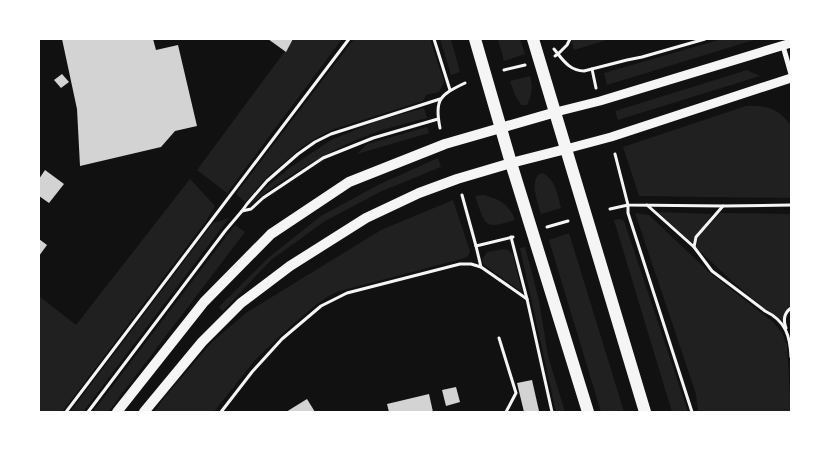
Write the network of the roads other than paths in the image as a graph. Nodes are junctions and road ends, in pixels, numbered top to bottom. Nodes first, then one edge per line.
1 (475, 39) edge
2 (533, 39) edge
3 (787, 44) edge
4 (791, 76) edge
5 (556, 112) junction
6 (501, 128) junction
7 (566, 149) junction
8 (511, 163) junction
9 (117, 412) edge
10 (144, 412) edge
11 (588, 412) edge
12 (645, 412) edge

1 - 6 main road
2 - 5 main road
3 - 4 street
3 - 5 street
4 - 7 street
5 - 6 main road
5 - 7 main road
6 - 8 main road
6 - 9 main road
7 - 8 main road
7 - 12 main road
8 - 10 main road
8 - 11 main road

